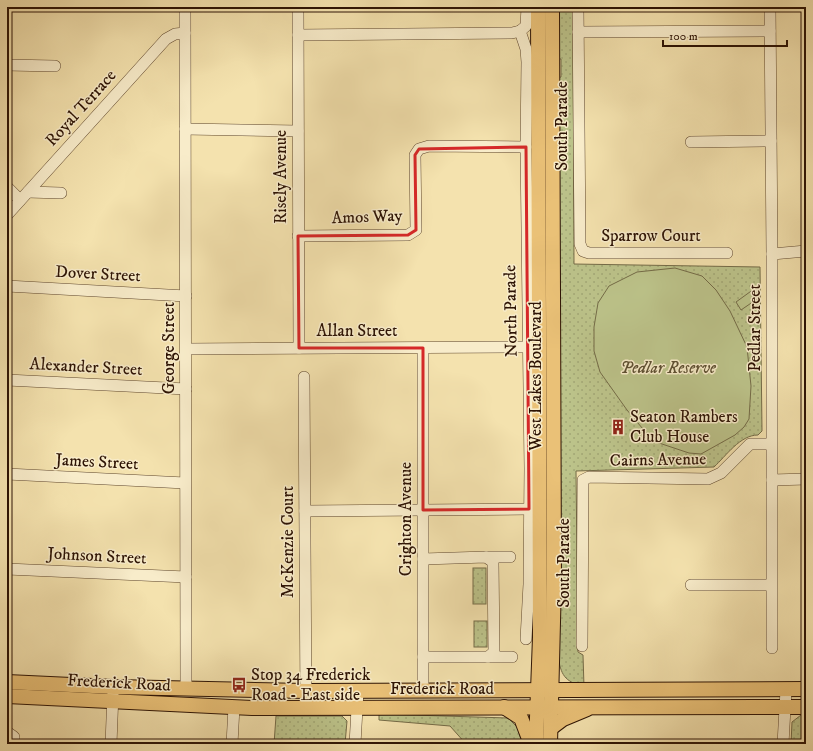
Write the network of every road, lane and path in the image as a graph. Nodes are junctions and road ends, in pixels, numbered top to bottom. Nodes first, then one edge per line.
1 (184, 7) edge
2 (298, 7) edge
3 (527, 7) edge
4 (538, 7) edge
5 (552, 7) edge
6 (578, 7) edge
7 (770, 7) edge
8 (520, 31) junction
9 (770, 31) junction
10 (578, 32) junction
11 (185, 34) junction
12 (298, 35) junction
13 (7, 65) edge
14 (55, 66) dead end
15 (185, 128) junction
16 (298, 131) junction
17 (771, 141) junction
18 (691, 142) dead end
19 (526, 147) junction
20 (7, 188) edge
21 (61, 193) dead end
22 (24, 196) junction
23 (7, 215) edge
24 (298, 236) junction
25 (580, 244) joint
26 (806, 251) edge
27 (727, 253) dead end
28 (772, 254) junction
29 (7, 286) edge
30 (186, 296) junction
31 (527, 347) junction
32 (299, 348) junction
33 (423, 348) junction
34 (186, 349) junction
35 (304, 377) dead end
36 (7, 380) edge
37 (186, 389) junction
38 (771, 444) junction
39 (7, 474) edge
40 (582, 480) joint
41 (772, 480) junction
42 (806, 480) edge
43 (185, 483) junction
44 (423, 510) junction
45 (530, 510) junction
46 (305, 511) junction
47 (486, 557) junction
48 (510, 557) dead end
49 (423, 559) junction
50 (7, 569) edge
51 (186, 577) junction
52 (691, 585) dead end
53 (772, 585) junction
54 (533, 638) junction
55 (582, 646) dead end
56 (772, 648) dead end
57 (512, 656) dead end
58 (423, 657) junction
59 (488, 657) junction
60 (552, 657) junction
61 (538, 669) junction
62 (7, 682) edge
63 (114, 687) junction
64 (186, 689) junction
65 (544, 689) junction
66 (806, 689) edge
67 (509, 690) junction
68 (579, 690) junction
69 (786, 690) junction
70 (306, 691) junction
71 (358, 691) junction
72 (423, 691) junction
73 (7, 696) edge
74 (113, 702) junction
75 (234, 707) junction
76 (358, 707) junction
77 (504, 707) junction
78 (537, 707) junction
79 (551, 707) junction
80 (591, 707) junction
81 (785, 707) junction
82 (806, 707) edge
83 (306, 708) junction
84 (551, 728) junction
85 (7, 732) edge
86 (14, 744) edge
87 (111, 744) edge
88 (232, 744) edge
89 (356, 744) edge
90 (531, 744) edge
91 (536, 744) edge
92 (550, 744) edge
93 (783, 744) edge

1 - 11 street, George Street
2 - 12 street, Risely Avenue
3 - 8 street
4 - 54 main road, West Lakes Boulevard
5 - 60 main road, West Lakes Boulevard
6 - 10 street, South Parade
7 - 9 street, Pedlar Street
8 - 12 street
8 - 19 street, North Parade
9 - 10 street
9 - 17 street, Pedlar Street
10 - 25 street, South Parade
11 - 15 street, George Street
11 - 22 street, Royal Terrace
12 - 16 street, Risely Avenue
13 - 14 street
15 - 16 street
15 - 30 street, George Street
16 - 24 street, Risely Avenue
17 - 18 street
17 - 28 street, Pedlar Street
19 - 24 street, Amos Way
19 - 31 street, North Parade
20 - 22 street
21 - 22 street
22 - 23 street, Royal Terrace
24 - 32 street, Risely Avenue
25 - 27 street, Sparrow Court
26 - 28 street
28 - 38 street, Pedlar Street
29 - 30 street, Dover Street
30 - 34 street, George Street
31 - 33 street, Allan Street
31 - 45 street, North Parade
32 - 33 street, Allan Street
32 - 34 street, Allan Street
33 - 44 street, Crighton Avenue
34 - 37 street, George Street
35 - 46 street, McKenzie Court
36 - 37 street, Alexander Street
37 - 43 street, George Street
38 - 40 street, Cairns Avenue
38 - 41 street, Pedlar Street
39 - 43 street, James Street
40 - 55 street, South Parade
41 - 42 street
41 - 53 street, Pedlar Street
43 - 51 street, George Street
44 - 45 street
44 - 46 street
44 - 49 street, Crighton Avenue
45 - 54 street, North Parade
46 - 70 street, McKenzie Court
47 - 48 street
47 - 49 street
47 - 59 street
49 - 58 street, Crighton Avenue
50 - 51 street, Johnson Street
51 - 64 street, George Street
52 - 53 street
53 - 56 street, Pedlar Street
54 - 61 main road, West Lakes Boulevard
57 - 59 street
58 - 59 street
58 - 72 street, Crighton Avenue
60 - 65 main road, West Lakes Boulevard
60 - 68 main road
61 - 65 main road, West Lakes Boulevard
61 - 67 main road
62 - 63 main road, Frederick Road
63 - 64 main road, Frederick Road
63 - 74 street
64 - 70 main road, Frederick Road
65 - 67 main road, Frederick Road
65 - 68 main road, Frederick Road
65 - 78 main road, West Lakes Boulevard
65 - 79 main road, West Lakes Boulevard
66 - 69 main road, Frederick Road
67 - 72 main road, Frederick Road
68 - 69 main road, Frederick Road
69 - 81 street
70 - 71 main road, Frederick Road
70 - 83 street, McKenzie Court
71 - 72 main road, Frederick Road
71 - 76 street
73 - 74 main road, Frederick Road
74 - 75 main road, Frederick Road
74 - 87 street
75 - 83 main road, Frederick Road
75 - 88 street
76 - 77 main road, Frederick Road
76 - 83 main road, Frederick Road
76 - 89 street
77 - 78 main road, Frederick Road
77 - 90 main road
78 - 79 main road, Frederick Road
78 - 91 main road, West Lakes Boulevard
79 - 80 main road, Frederick Road
79 - 84 main road, West Lakes Boulevard
80 - 81 main road, Frederick Road
80 - 84 main road
81 - 82 main road, Frederick Road
81 - 93 street
84 - 92 main road, West Lakes Boulevard
85 - 86 street

